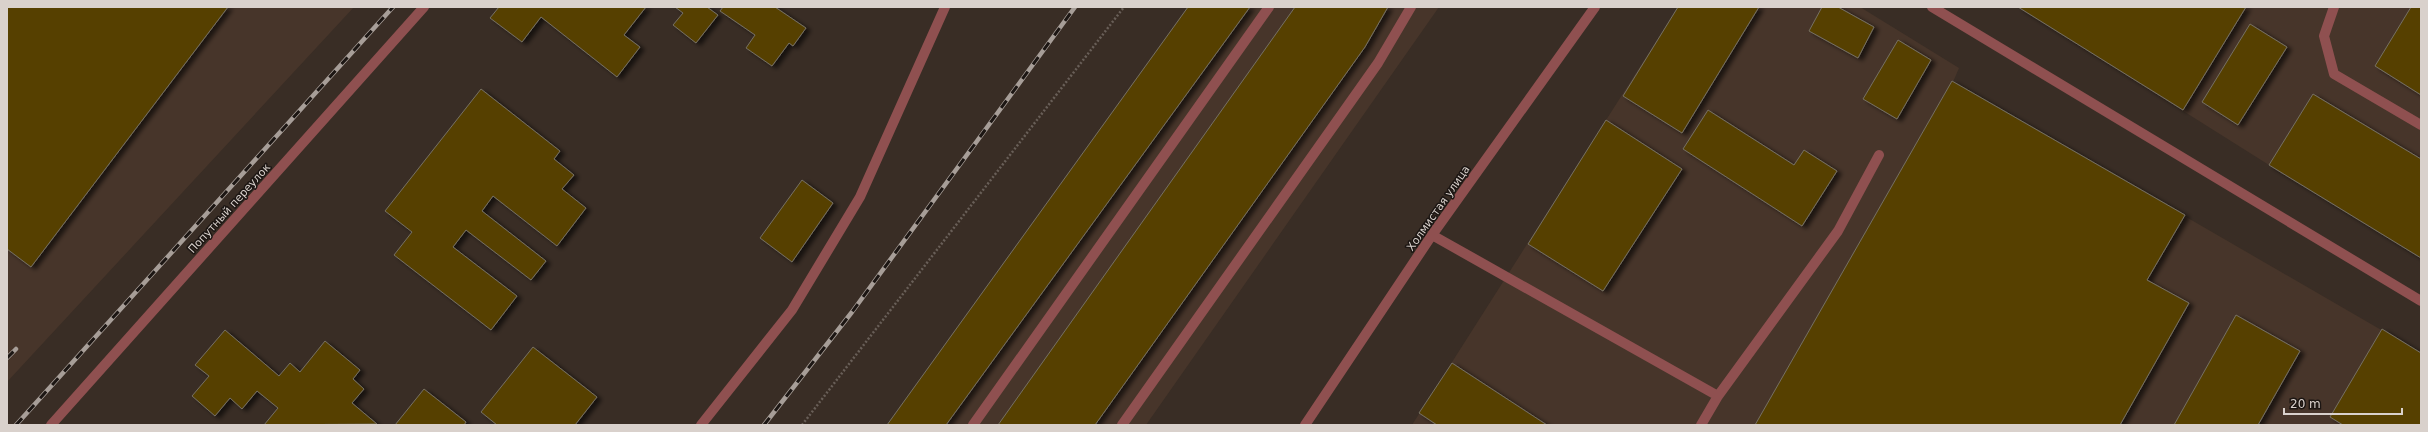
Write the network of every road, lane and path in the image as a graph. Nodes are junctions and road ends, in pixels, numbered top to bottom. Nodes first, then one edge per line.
1 (424, 7) edge
2 (945, 7) edge
3 (1124, 7) edge
4 (1269, 7) edge
5 (1411, 7) edge
6 (1595, 7) edge
7 (1932, 7) edge
8 (2334, 7) edge
9 (2421, 125) edge
10 (1879, 156) dead end
11 (1432, 236) junction
12 (2421, 301) edge
13 (1718, 396) junction
14 (52, 425) edge
15 (701, 425) edge
16 (802, 425) edge
17 (973, 425) edge
18 (1122, 425) edge
19 (1305, 425) edge
20 (1701, 425) edge

1 - 14 street, Попутный переулок
2 - 15 street
3 - 16 path
4 - 17 street
5 - 18 street
6 - 11 street, Холмистая улица
7 - 12 street
8 - 9 street
10 - 13 street
11 - 13 street
11 - 19 street, Холмистая улица
13 - 20 street

